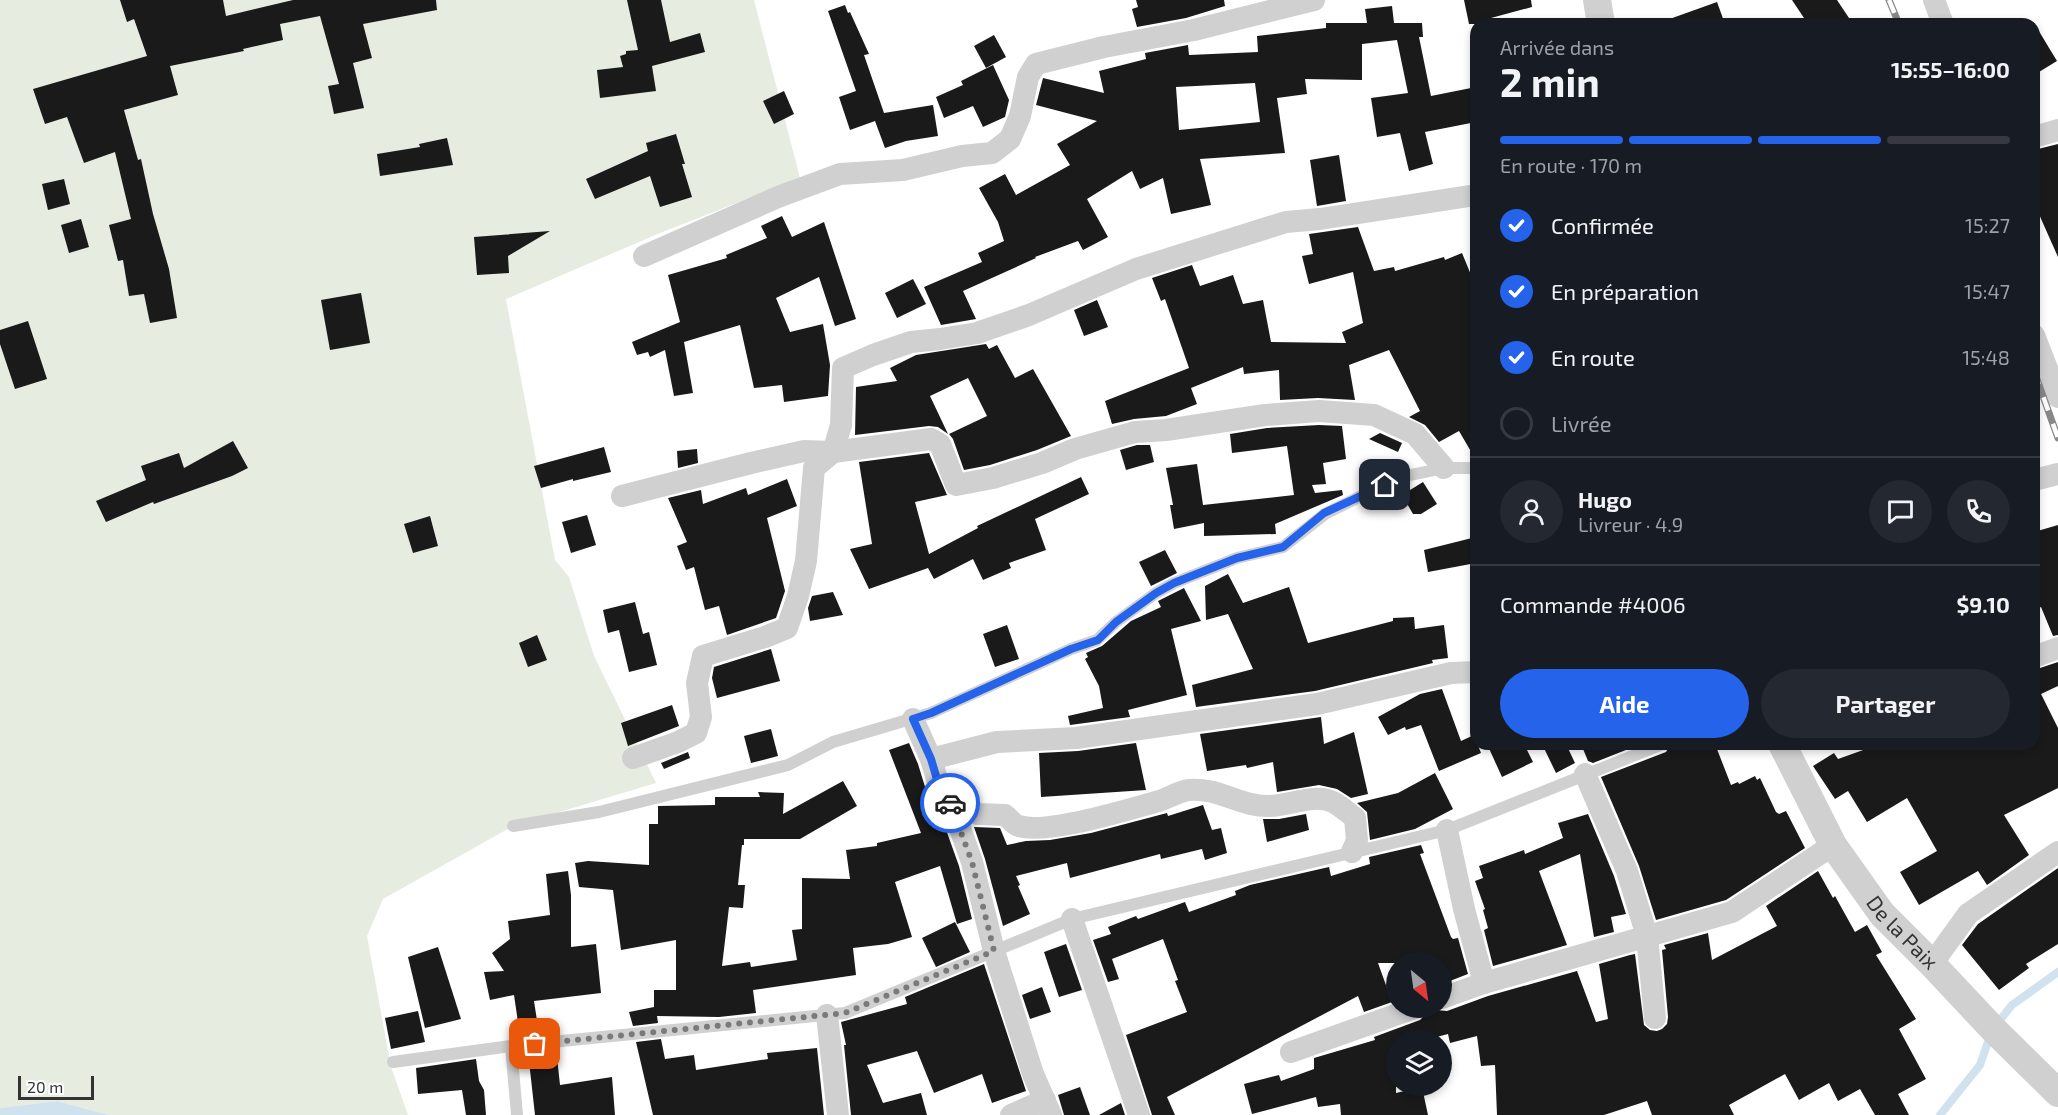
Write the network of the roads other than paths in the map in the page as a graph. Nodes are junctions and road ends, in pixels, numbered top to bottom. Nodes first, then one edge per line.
1 (1314, 0) edge
2 (1597, 0) edge
3 (1934, 0) edge
4 (1600, 18) edge
5 (1941, 18) edge
6 (2058, 130) edge
7 (2040, 135) edge
8 (1470, 196) edge
9 (644, 256) dead end
10 (2040, 344) edge
11 (2052, 363) edge
12 (2058, 397) edge
13 (833, 452) junction
14 (1444, 468) junction
15 (1470, 468) edge
16 (2058, 474) edge
17 (2040, 478) edge
18 (622, 496) dead end
19 (2058, 648) edge
20 (2040, 655) edge
21 (1470, 672) edge
22 (913, 719) junction
23 (1647, 750) edge
24 (1791, 750) edge
25 (633, 758) dead end
26 (931, 759) junction
27 (1584, 774) junction
28 (950, 802) junction
29 (513, 826) dead end
30 (1447, 830) junction
31 (1833, 845) junction
32 (1352, 852) junction
33 (2058, 852) edge
34 (1072, 919) junction
35 (1647, 936) junction
36 (994, 951) junction
37 (1932, 964) junction
38 (1484, 983) junction
39 (1452, 994) edge
40 (826, 1015) junction
41 (1387, 1018) edge
42 (1655, 1018) dead end
43 (511, 1046) junction
44 (1291, 1052) dead end
45 (393, 1062) dead end
46 (2058, 1093) edge
47 (1048, 1108) edge
48 (517, 1115) edge
49 (838, 1115) edge
50 (1011, 1115) edge
51 (1139, 1115) edge

1 - 9 street
2 - 4 street
3 - 5 street
6 - 7 street
8 - 13 street
10 - 11 street
11 - 12 street
13 - 14 street
13 - 18 street
13 - 25 street
14 - 15 lane
14 - 22 lane
16 - 17 street
19 - 20 street
21 - 26 street
22 - 26 street
22 - 29 lane
23 - 27 lane
24 - 31 street, De la Paix
26 - 28 street
27 - 30 lane
27 - 35 street
28 - 32 street
28 - 36 street
30 - 32 lane
30 - 38 street
31 - 35 street
31 - 37 street, De la Paix
32 - 34 lane
33 - 37 street
34 - 36 lane
34 - 51 street
35 - 38 street
35 - 42 street
36 - 40 lane
36 - 47 street
37 - 46 street, De la Paix
38 - 39 street
40 - 43 lane
40 - 49 street
41 - 44 street
43 - 45 lane
43 - 48 lane
47 - 50 street

